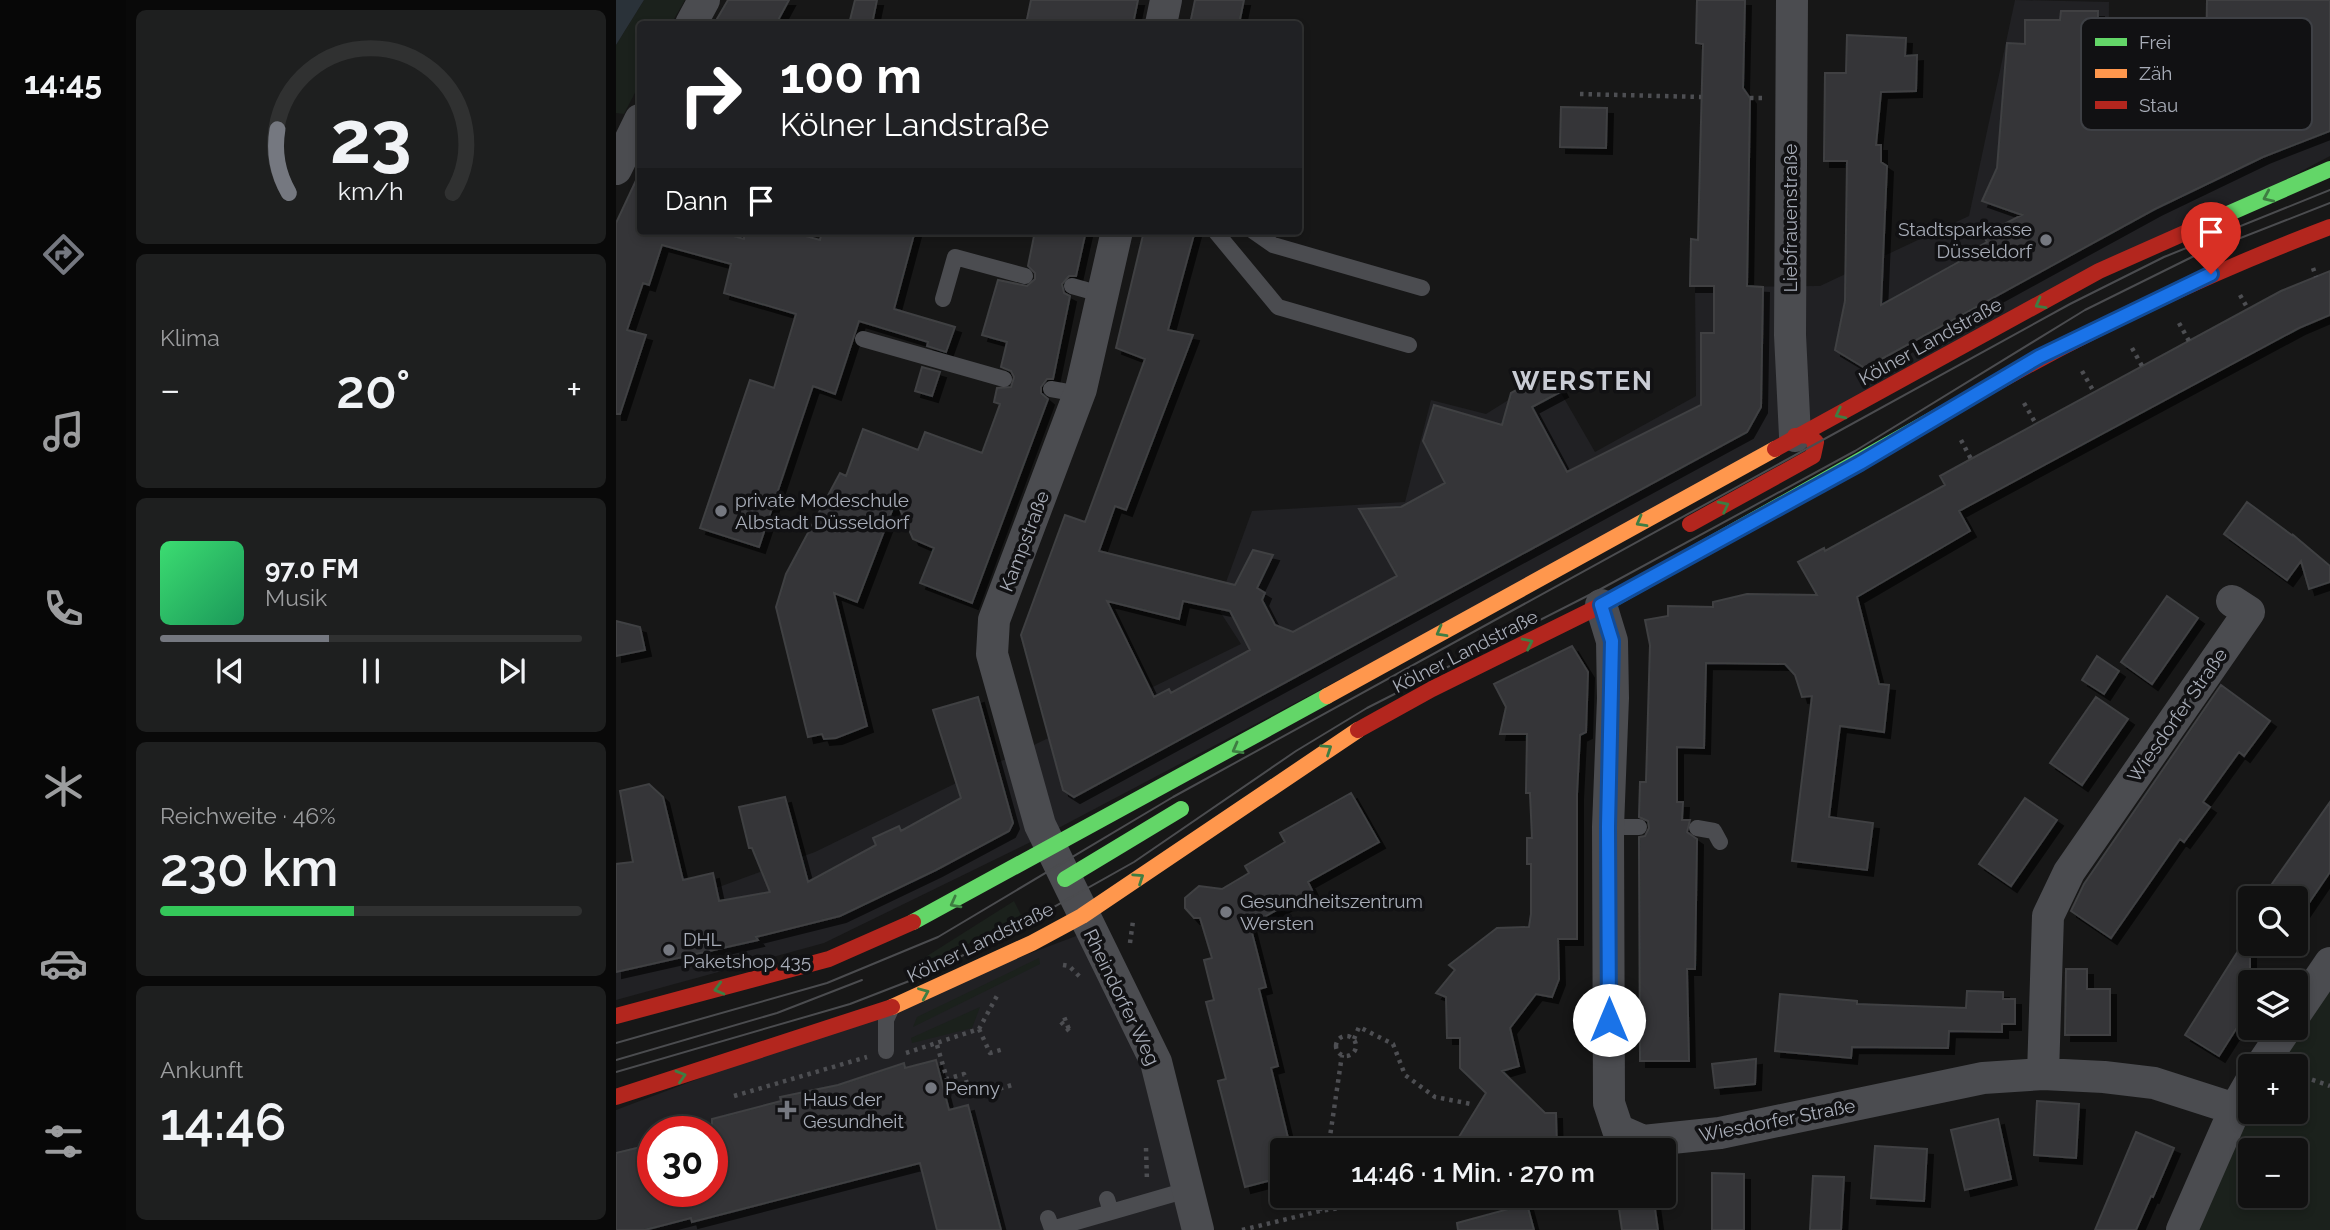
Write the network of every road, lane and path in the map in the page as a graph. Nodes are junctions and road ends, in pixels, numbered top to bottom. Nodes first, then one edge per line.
1 (704, 0) edge
2 (1166, 0) edge
3 (1792, 0) edge
4 (693, 21) edge
5 (1162, 21) edge
6 (1580, 94) dead end
7 (1701, 97) dead end
8 (637, 126) edge
9 (616, 169) edge
10 (2330, 169) edge
11 (2330, 227) edge
12 (1115, 235) edge
13 (1217, 235) edge
14 (1258, 235) edge
15 (1025, 276) dead end
16 (1072, 286) dead end
17 (1422, 288) dead end
18 (1104, 295) junction
19 (943, 299) dead end
20 (863, 339) dead end
21 (1409, 345) dead end
22 (2077, 361) dead end
23 (1004, 379) dead end
24 (2018, 393) dead end
25 (2094, 393) dead end
26 (2036, 424) dead end
27 (1795, 436) junction
28 (1678, 530) dead end
29 (1603, 596) junction
30 (2232, 601) dead end
31 (1279, 726) junction
32 (1262, 753) dead end
33 (1200, 798) dead end
34 (1608, 827) junction
35 (1639, 827) dead end
36 (1697, 828) dead end
37 (1720, 842) dead end
38 (1052, 851) junction
39 (1065, 879) junction
40 (1135, 914) dead end
41 (1082, 916) junction
42 (1122, 948) dead end
43 (2330, 963) edge
44 (1056, 964) dead end
45 (1085, 985) dead end
46 (998, 993) dead end
47 (2308, 995) edge
48 (893, 1007) junction
49 (1063, 1014) dead end
50 (616, 1016) edge
51 (1061, 1022) dead end
52 (979, 1029) junction
53 (1354, 1039) junction
54 (937, 1045) junction
55 (1004, 1049) dead end
56 (886, 1051) junction
57 (1342, 1055) junction
58 (2043, 1074) junction
59 (2308, 1078) edge
60 (1012, 1084) dead end
61 (2330, 1086) edge
62 (2238, 1095) edge
63 (616, 1097) edge
64 (732, 1097) dead end
65 (1471, 1104) dead end
66 (2238, 1107) edge
67 (1145, 1137) dead end
68 (1330, 1138) edge
69 (1187, 1190) junction
70 (1147, 1202) junction
71 (1320, 1208) edge
72 (1340, 1208) edge
73 (1320, 1211) junction
74 (1048, 1217) dead end
75 (1198, 1230) edge
76 (1242, 1230) edge
77 (2182, 1230) edge

1 - 4 street
2 - 5 street
3 - 27 street, Liebfrauenstraße
6 - 7 path
8 - 9 street
10 -> 27 main road, Kölner Landstraße
11 - 29 main road, Kölner Landstraße
12 - 18 street, Kampstraße
13 - 21 lane
14 - 17 lane
15 - 19 lane
16 - 18 lane
18 - 38 street, Kampstraße
20 - 23 lane
22 - 25 path
24 - 26 path
28 -> 27 main road
27 -> 31 main road, Kölner Landstraße
29 - 34 street, Wiesdorfer Straße
41 -> 29 main road, Kölner Landstraße
30 - 58 street, Wiesdorfer Straße
31 - 32 main road
31 -> 38 main road, Kölner Landstraße
33 - 39 main road
34 - 35 lane
34 - 58 street, Wiesdorfer Straße
36 - 37 lane
38 - 39 street, Rheindorfer Weg
38 -> 50 main road, Kölner Landstraße
39 - 41 street, Rheindorfer Weg
40 - 42 path
48 -> 41 main road, Kölner Landstraße
41 - 69 street, Rheindorfer Weg
43 - 47 street
44 - 45 path
46 - 52 path
48 - 56 lane
63 -> 48 main road, Kölner Landstraße
49 - 51 path
52 - 54 path
52 - 55 path
53 - 57 path
53 - 57 path
53 - 65 path
54 - 56 path
54 - 60 path
56 - 64 path
57 - 68 path
58 - 62 street, Wiesdorfer Straße
59 - 61 path
66 - 77 street
67 - 70 path
69 - 70 lane
69 - 75 street, Rheindorfer Weg
70 - 74 lane
71 - 73 path
72 - 73 path
73 - 76 path

